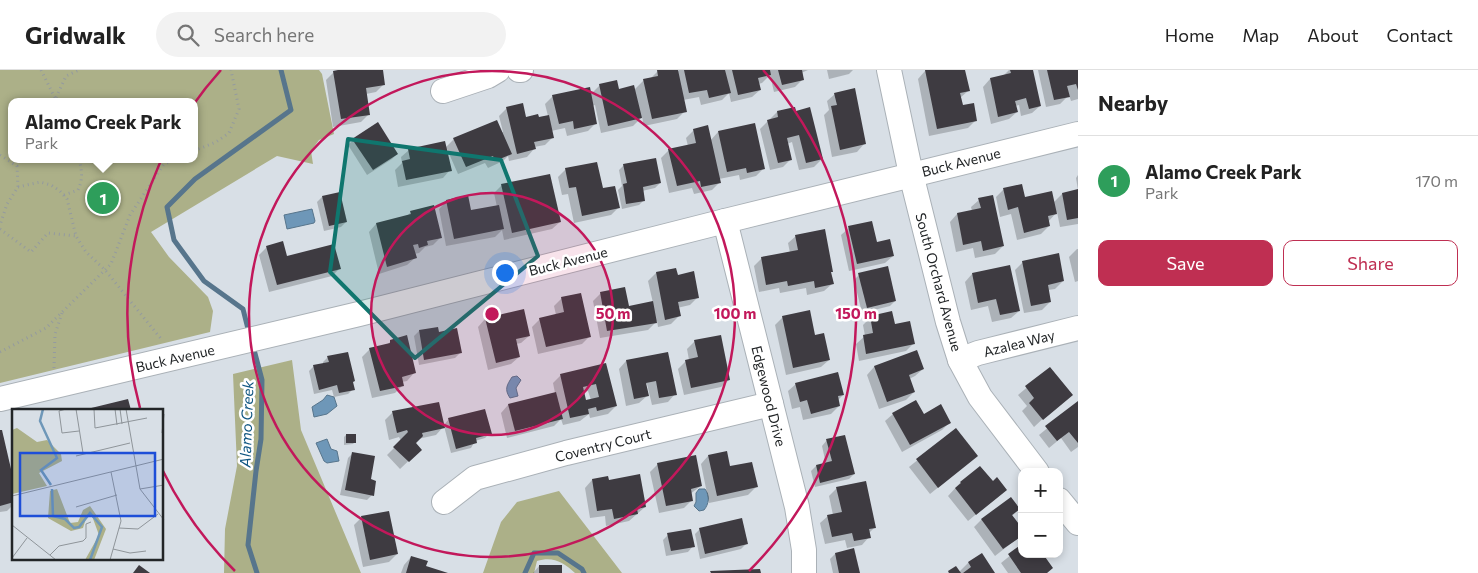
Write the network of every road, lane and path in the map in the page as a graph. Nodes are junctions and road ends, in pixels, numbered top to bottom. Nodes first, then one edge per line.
1 (41, 70) edge
2 (78, 70) edge
3 (231, 70) edge
4 (498, 70) edge
5 (889, 70) edge
6 (443, 91) dead end
7 (53, 98) edge
8 (55, 98) edge
9 (1078, 134) edge
10 (198, 149) edge
11 (15, 163) edge
12 (80, 163) edge
13 (166, 163) edge
14 (912, 174) junction
15 (18, 187) junction
16 (64, 196) junction
17 (725, 221) junction
18 (0, 225) edge
19 (0, 229) edge
20 (76, 236) junction
21 (105, 270) junction
22 (62, 312) junction
23 (1078, 328) edge
24 (162, 340) dead end
25 (0, 352) edge
26 (960, 360) junction
27 (54, 369) dead end
28 (0, 399) edge
29 (771, 404) junction
30 (1035, 468) edge
31 (444, 502) dead end
32 (1063, 505) edge
33 (1078, 523) edge
34 (804, 573) edge

1 - 7 path
2 - 8 path
3 - 10 path
4 - 6 street
5 - 14 street, South Orchard Avenue
9 - 14 street, Buck Avenue
11 - 15 path
12 - 16 path
13 - 21 path
14 - 17 street, Buck Avenue
14 - 26 street, South Orchard Avenue
15 - 16 path
15 - 18 path
16 - 20 path
17 - 28 street, Buck Avenue
17 - 29 street, Edgewood Drive
19 - 20 path
20 - 21 path
21 - 22 path
21 - 24 path
22 - 25 path
22 - 27 path
23 - 26 street, Azalea Way
26 - 30 street, South Orchard Avenue
29 - 31 street, Coventry Court
29 - 34 street, Edgewood Drive
32 - 33 street

